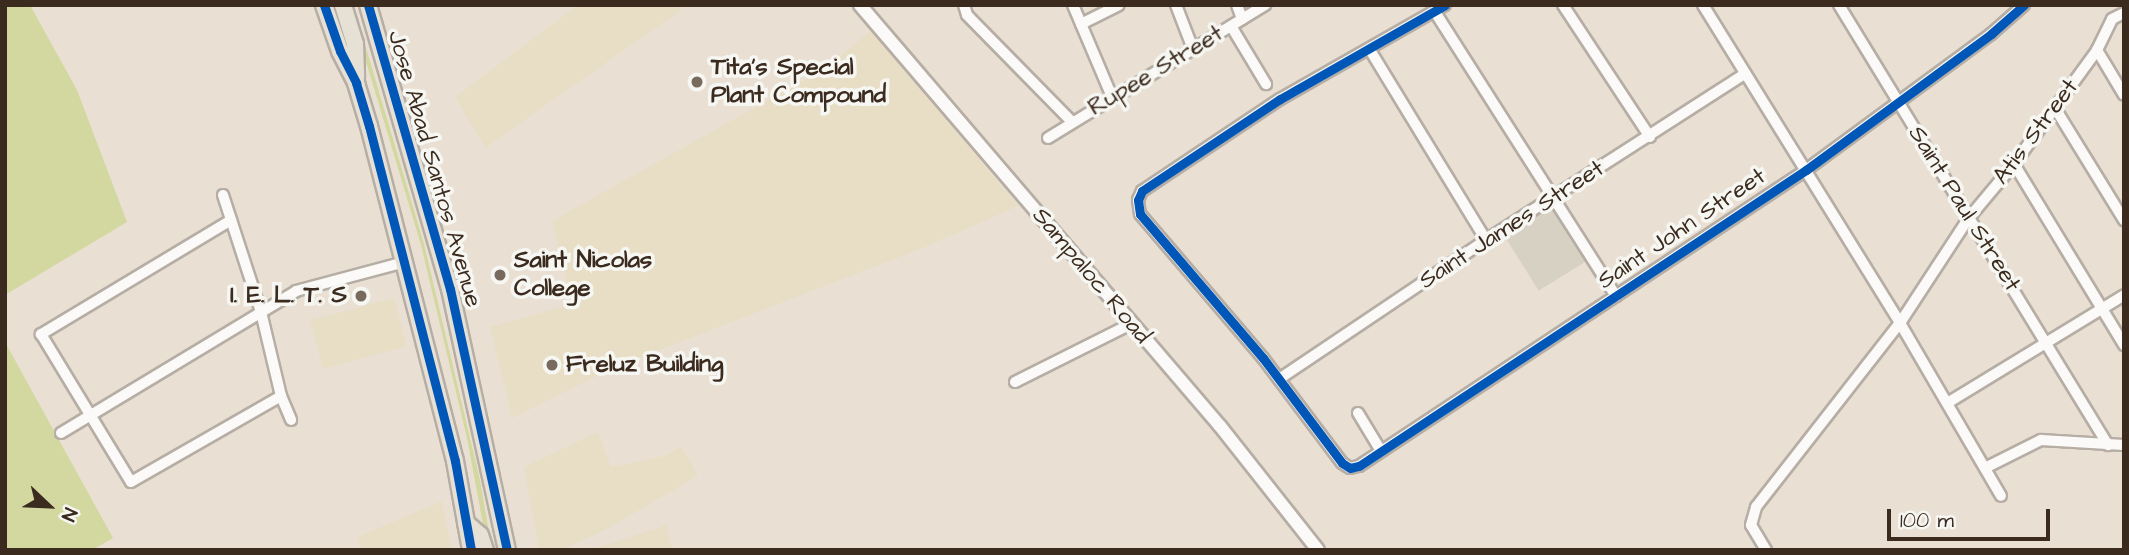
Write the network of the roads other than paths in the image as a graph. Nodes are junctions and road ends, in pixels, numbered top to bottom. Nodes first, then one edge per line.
1 (324, 5) edge
2 (342, 5) edge
3 (359, 5) edge
4 (368, 5) edge
5 (860, 5) edge
6 (964, 5) edge
7 (1073, 5) edge
8 (1118, 5) edge
9 (1176, 5) edge
10 (1237, 5) edge
11 (1265, 5) edge
12 (1445, 5) edge
13 (1563, 5) edge
14 (1703, 5) edge
15 (1839, 5) edge
16 (2024, 5) edge
17 (1435, 12) junction
18 (2124, 13) edge
19 (1242, 19) junction
20 (1081, 24) junction
21 (1231, 26) junction
22 (373, 28) junction
23 (1193, 49) junction
24 (1370, 50) junction
25 (2097, 50) junction
26 (1745, 74) junction
27 (356, 83) junction
28 (1266, 83) dead end
29 (2124, 95) edge
30 (1112, 97) junction
31 (1898, 102) junction
32 (2055, 108) junction
33 (1072, 122) junction
34 (1650, 137) junction
35 (1048, 138) dead end
36 (2014, 164) junction
37 (1806, 170) junction
38 (223, 195) dead end
39 (1552, 199) junction
40 (1968, 219) junction
41 (231, 220) junction
42 (2124, 220) edge
43 (1486, 240) junction
44 (405, 261) junction
45 (2124, 295) edge
46 (1616, 296) junction
47 (2102, 308) junction
48 (261, 312) junction
49 (1900, 323) junction
50 (1131, 324) junction
51 (2045, 341) junction
52 (2124, 345) edge
53 (1279, 379) junction
54 (1015, 382) dead end
55 (281, 396) junction
56 (1949, 402) junction
57 (1358, 413) dead end
58 (91, 414) junction
59 (291, 420) dead end
60 (61, 433) dead end
61 (2108, 445) junction
62 (2124, 445) edge
63 (1381, 451) junction
64 (1985, 468) junction
65 (2001, 496) dead end
66 (466, 523) junction
67 (471, 550) edge
68 (485, 550) edge
69 (507, 550) edge
70 (1318, 550) edge
71 (1766, 550) edge

1 - 27 highway, Jose Abad Santos Avenue
2 - 27 highway
3 - 22 highway
4 - 22 highway, Jose Abad Santos Avenue
5 - 50 street, Sampaloc Road
6 - 33 street
7 - 20 street
8 - 20 street
9 - 23 street
10 - 19 street
11 - 19 street, Rupee Street
12 - 17 street
13 - 34 street
14 - 26 street
15 - 31 street, Saint Paul Street
16 - 31 street, Saint John Street
17 - 24 street
17 - 39 street
18 - 25 street, Atis Street
19 - 21 street, Rupee Street
20 - 30 street
21 - 23 street, Rupee Street
21 - 28 street
22 - 69 highway, Jose Abad Santos Avenue
23 - 30 street, Rupee Street
24 - 43 street
24 - 53 street
25 - 29 street
25 - 32 street, Atis Street
26 - 34 street, Saint James Street
26 - 37 street
27 - 44 highway, Jose Abad Santos Avenue
30 - 33 street, Rupee Street
31 - 37 street, Saint John Street
31 - 40 street, Saint Paul Street
32 - 36 street, Atis Street
32 - 42 street
33 - 35 street, Rupee Street
34 - 39 street, Saint James Street
36 - 40 street, Atis Street
36 - 47 street
37 - 46 street, Saint John Street
37 - 49 street
38 - 41 street
39 - 43 street, Saint James Street
39 - 46 street
40 - 49 street, Atis Street
40 - 51 street, Saint Paul Street
41 - 48 street
41 - 58 street
43 - 53 street, Saint James Street
44 - 48 street
44 - 66 highway, Jose Abad Santos Avenue
45 - 47 street
46 - 63 street, Saint John Street
47 - 51 street
47 - 52 street
48 - 55 street
48 - 58 street
49 - 56 street
49 - 71 street, Atis Street
50 - 54 street
50 - 70 street, Sampaloc Road
51 - 56 street
51 - 61 street, Saint Paul Street
53 - 63 street, Saint John Street
55 - 58 street
55 - 59 street
56 - 64 street
57 - 63 street
58 - 60 street
61 - 62 street
61 - 64 street
64 - 65 street
66 - 67 highway, Jose Abad Santos Avenue
66 - 68 highway

